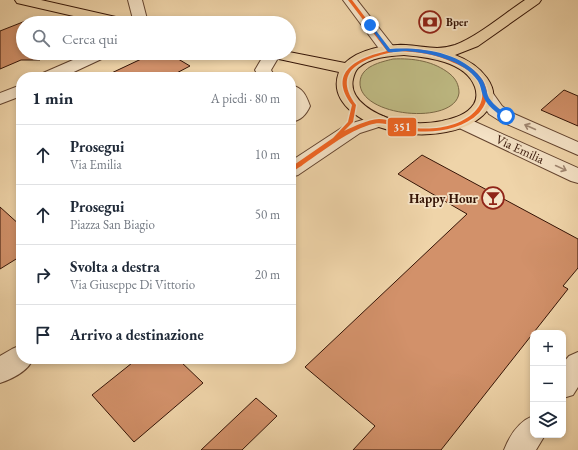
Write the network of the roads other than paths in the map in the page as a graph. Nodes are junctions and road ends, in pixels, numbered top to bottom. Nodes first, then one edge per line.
1 (22, 0) edge
2 (136, 0) edge
3 (350, 0) edge
4 (534, 0) edge
5 (93, 16) edge
6 (139, 16) edge
7 (472, 43) junction
8 (389, 51) junction
9 (437, 54) junction
10 (296, 58) edge
11 (87, 60) edge
12 (268, 60) edge
13 (462, 64) junction
14 (349, 69) junction
15 (60, 72) edge
16 (264, 72) edge
17 (16, 92) edge
18 (296, 94) edge
19 (486, 96) junction
20 (0, 99) edge
21 (354, 105) junction
22 (296, 113) edge
23 (379, 121) junction
24 (462, 122) junction
25 (333, 141) junction
26 (578, 149) edge
27 (296, 167) edge
28 (578, 176) edge
29 (16, 360) edge
30 (578, 364) edge
31 (0, 371) edge
32 (566, 382) edge
33 (530, 434) edge
34 (519, 450) edge

1 - 5 main road
2 - 6 street
3 - 8 street
4 - 7 main road
7 - 9 main road
7 - 13 main road
8 - 9 main road
8 - 14 main road
9 - 13 main road
10 - 14 main road
11 - 15 street
12 - 16 street
13 - 19 main road
14 - 21 main road
17 - 20 street
18 - 22 street
19 - 24 main road
26 -> 19 street, Via Emilia
21 - 23 main road
21 - 25 street
23 - 24 main road
23 - 25 street
24 -> 28 street, Via Emilia
25 - 27 street
29 - 31 street
30 - 32 street
33 - 34 street

